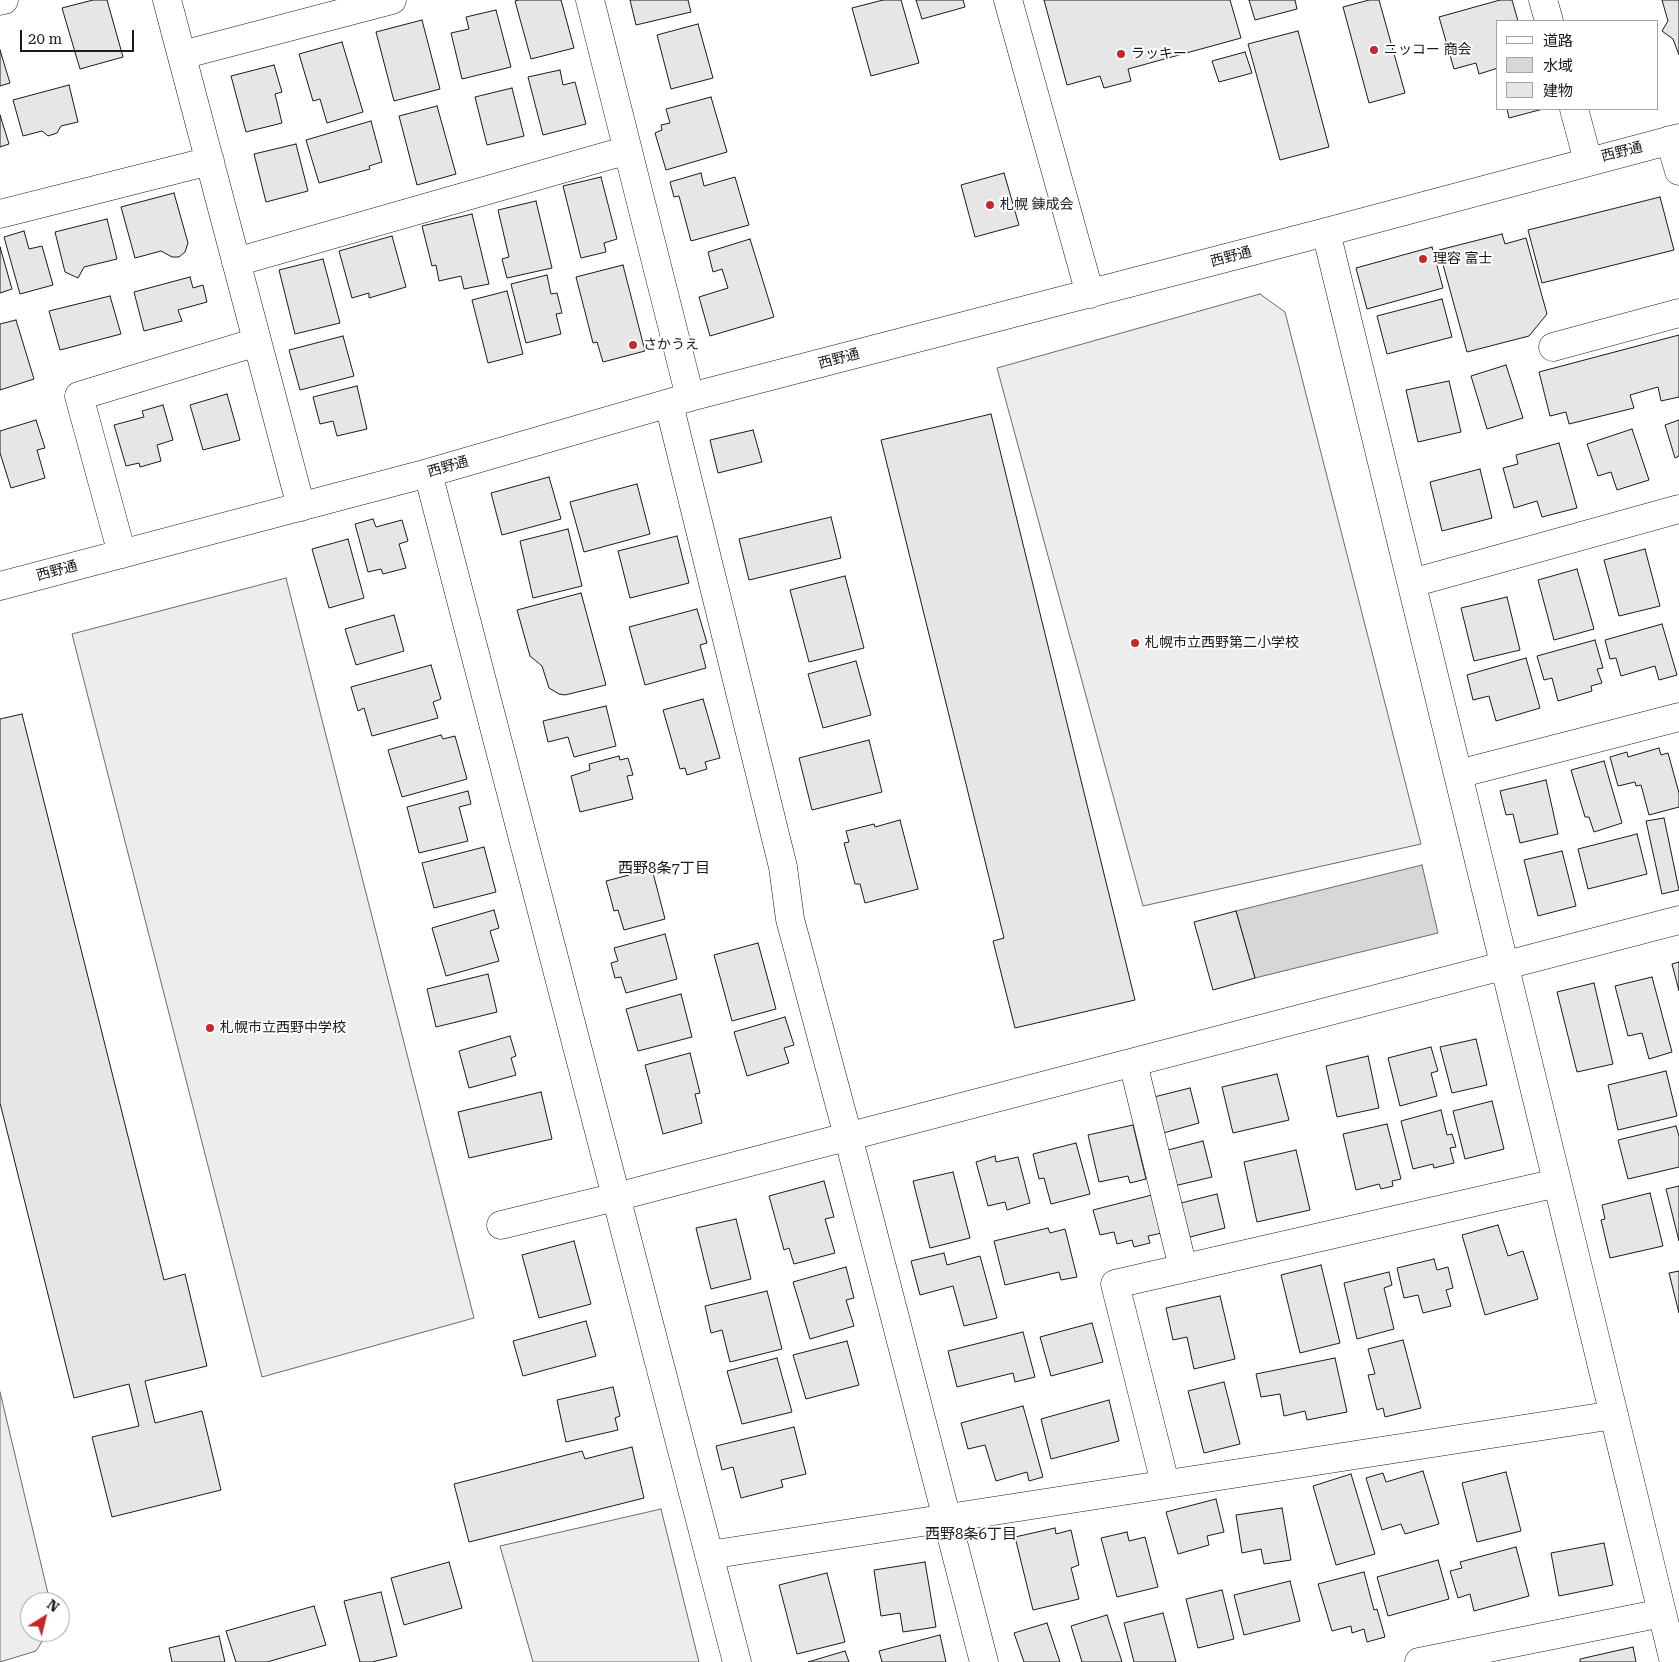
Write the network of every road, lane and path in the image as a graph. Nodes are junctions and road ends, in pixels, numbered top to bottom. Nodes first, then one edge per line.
1 (4, 0) edge
2 (167, 0) edge
3 (392, 0) edge
4 (590, 0) edge
5 (1008, 0) edge
6 (1544, 0) edge
7 (0, 1) edge
8 (1549, 20) edge
9 (182, 55) junction
10 (1574, 110) edge
11 (1674, 139) edge
12 (628, 150) junction
13 (210, 161) junction
14 (1588, 161) junction
15 (1679, 172) edge
16 (0, 214) edge
17 (1326, 232) junction
18 (236, 262) junction
19 (1090, 294) junction
20 (1679, 313) edge
21 (257, 342) junction
22 (1554, 347) dead end
23 (680, 401) junction
24 (428, 473) junction
25 (301, 507) junction
26 (1679, 509) edge
27 (122, 554) junction
28 (1412, 583) junction
29 (0, 586) edge
30 (1679, 717) edge
31 (1458, 774) junction
32 (1679, 920) edge
33 (1505, 966) junction
34 (1133, 1062) junction
35 (848, 1136) junction
36 (1558, 1182) junction
37 (616, 1197) junction
38 (500, 1225) dead end
39 (1183, 1268) junction
40 (1614, 1414) junction
41 (1165, 1484) junction
42 (946, 1517) junction
43 (709, 1555) junction
44 (1662, 1613) junction
45 (737, 1662) edge
46 (984, 1662) edge
47 (1419, 1662) edge
48 (1674, 1662) edge

1 - 7 street
2 - 9 street
3 - 9 street
4 - 12 street
5 - 19 street
6 - 8 street
9 - 13 street
10 - 14 street
11 - 14 street, 西野通
11 - 15 street
12 - 18 street
12 - 23 street
13 - 16 street
13 - 18 street
14 - 17 street, 西野通
17 - 19 street, 西野通
17 - 28 street
18 - 21 street
19 - 23 street, 西野通
20 - 22 street
21 - 25 street
21 - 27 street
23 - 24 street, 西野通
23 - 35 street
24 - 25 street, 西野通
24 - 37 street
25 - 27 street, 西野通
26 - 28 street
27 - 29 street, 西野通
28 - 31 street
30 - 31 street
31 - 33 street
32 - 33 street
33 - 34 street
33 - 36 street
34 - 35 street
34 - 39 street
35 - 37 street
35 - 42 street
36 - 39 street
36 - 40 street
37 - 38 street
37 - 43 street
39 - 41 street
40 - 41 street
40 - 44 street
41 - 42 street
42 - 43 street
42 - 46 street
43 - 45 street
44 - 47 street
44 - 48 street

